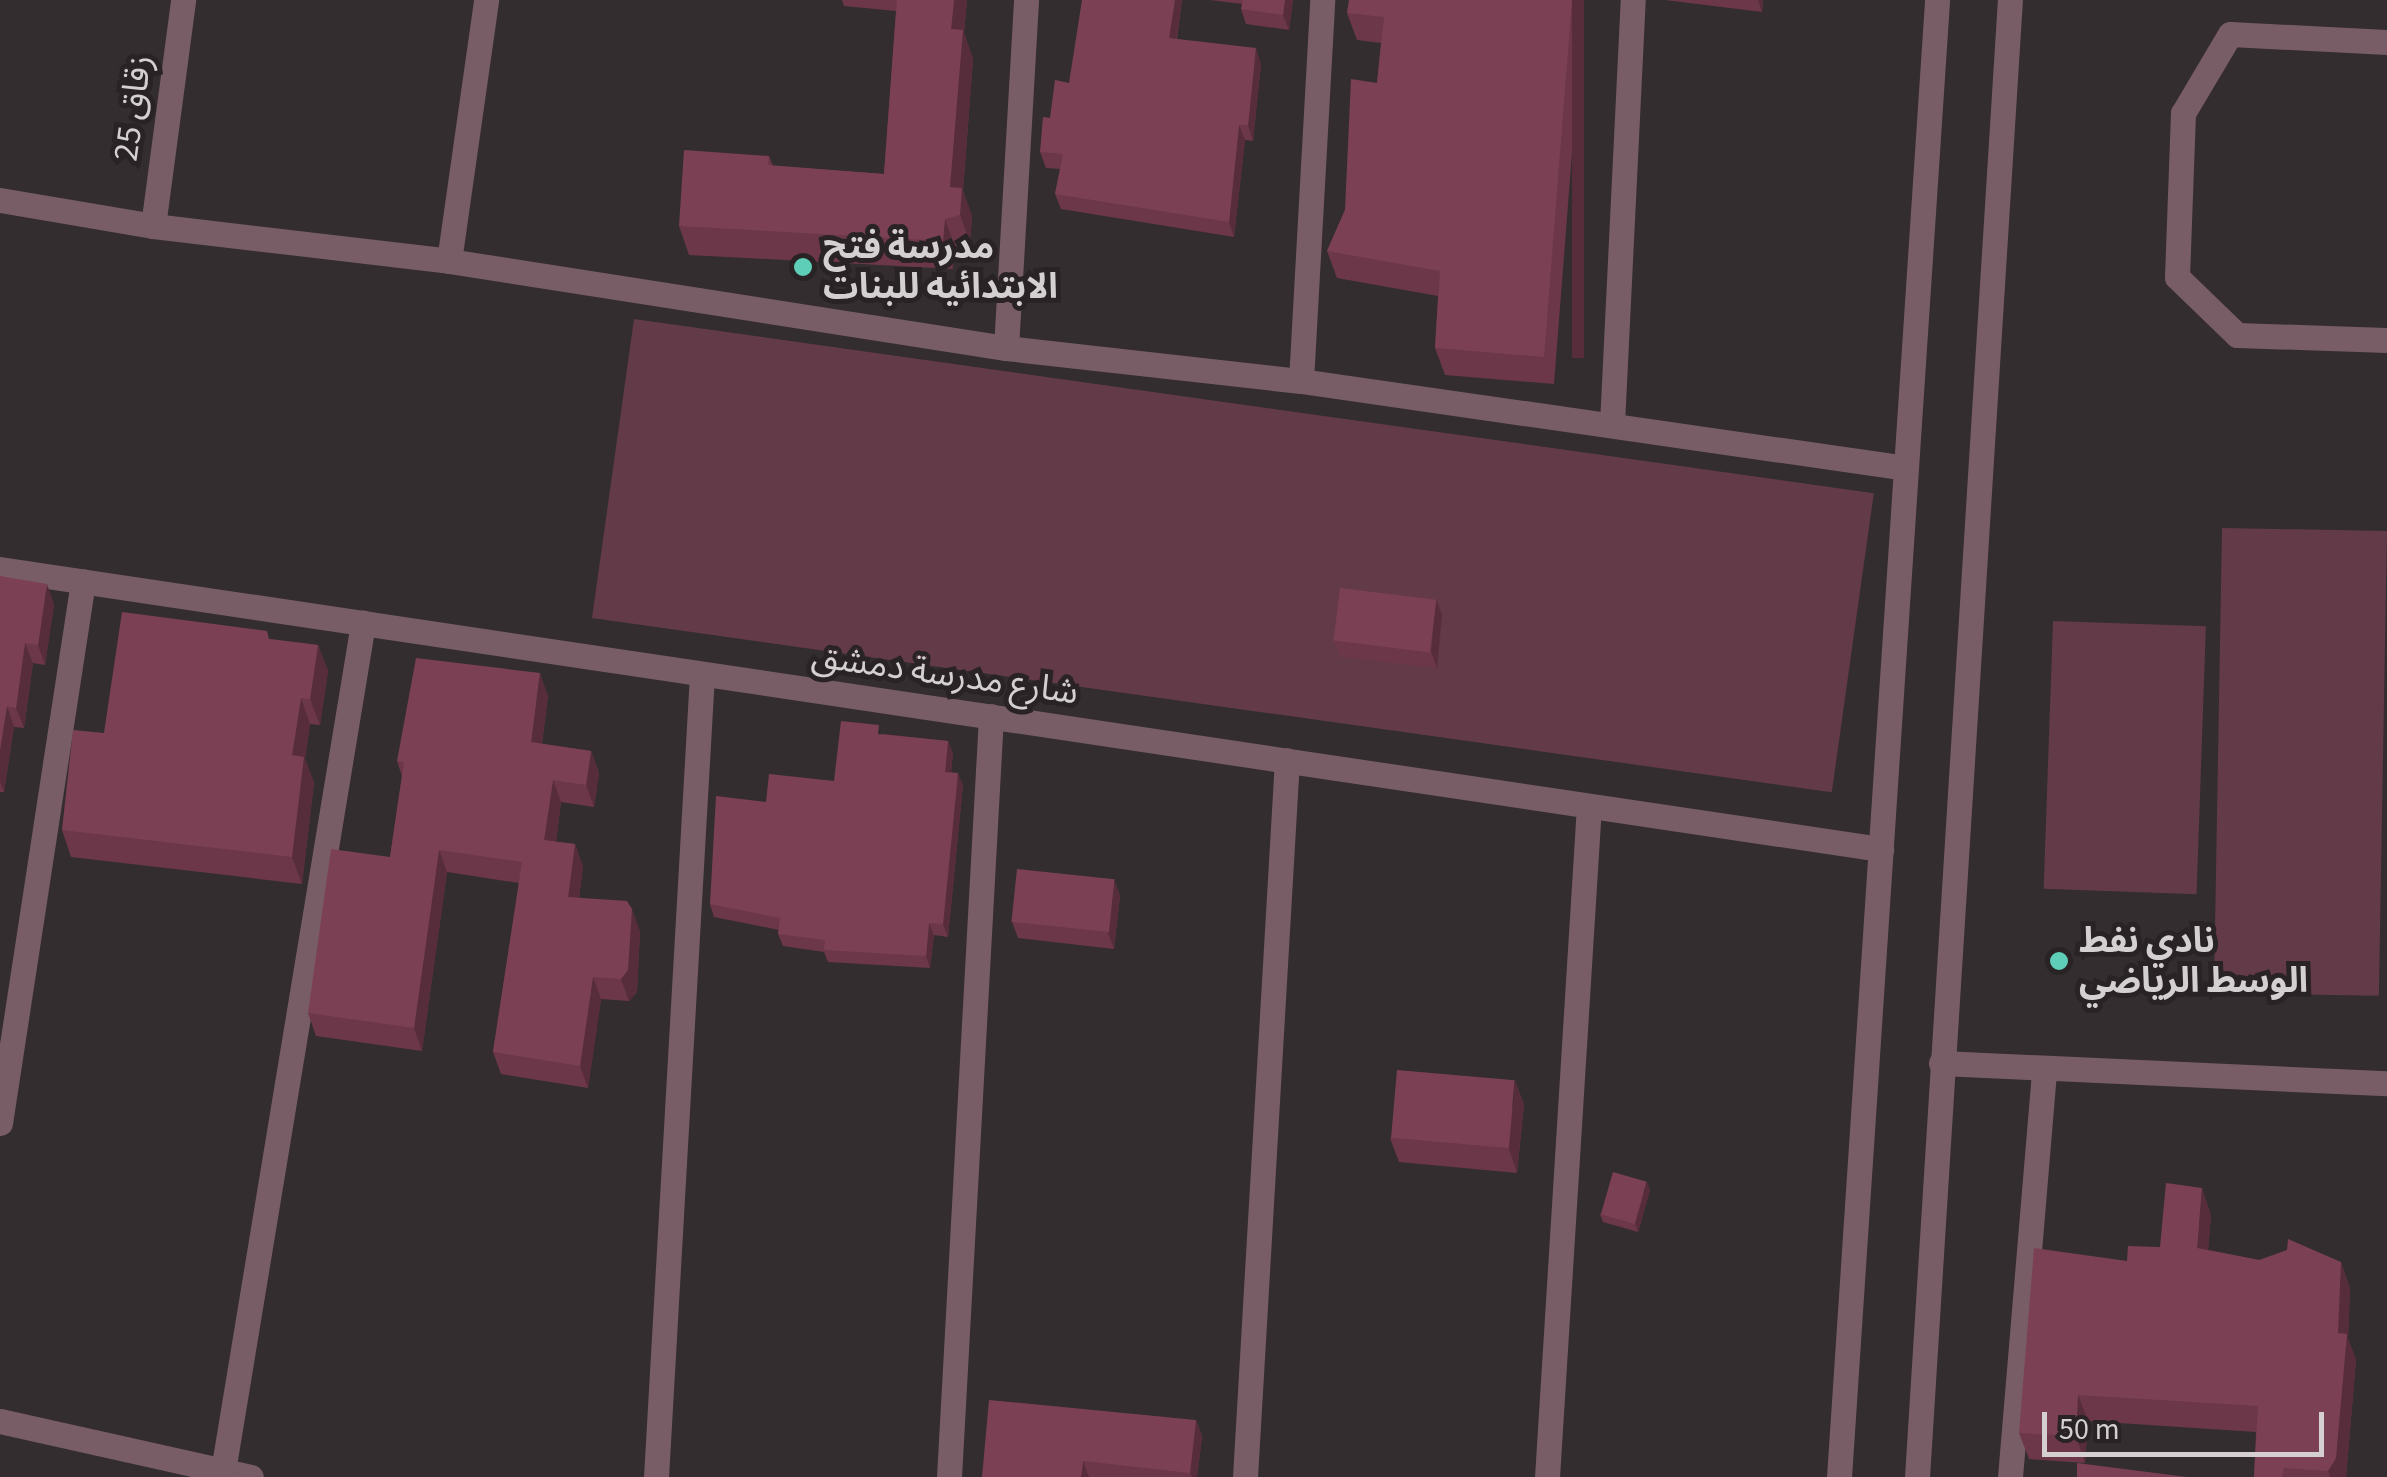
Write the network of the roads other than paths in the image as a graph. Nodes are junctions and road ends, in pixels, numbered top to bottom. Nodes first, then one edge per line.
1 (183, 0) edge
2 (486, 0) edge
3 (1026, 0) edge
4 (1322, 0) edge
5 (1633, 0) edge
6 (1937, 0) edge
7 (2010, 0) edge
8 (2387, 42) edge
9 (0, 200) edge
10 (153, 226) junction
11 (449, 260) junction
12 (2387, 340) edge
13 (1006, 348) junction
14 (1301, 381) junction
15 (1612, 424) junction
16 (1906, 468) junction
17 (0, 569) edge
18 (83, 581) junction
19 (363, 623) junction
20 (702, 674) junction
21 (991, 716) junction
22 (1287, 760) junction
23 (1588, 806) junction
24 (1881, 849) junction
25 (1942, 1063) junction
26 (2044, 1068) junction
27 (2387, 1083) edge
28 (0, 1123) edge
29 (0, 1421) edge
30 (223, 1474) edge
31 (250, 1477) edge
32 (656, 1477) edge
33 (950, 1477) edge
34 (1245, 1477) edge
35 (1547, 1477) edge
36 (1839, 1477) edge
37 (1917, 1477) edge
38 (2010, 1477) edge

1 - 10 street, زقاق 25
2 - 11 street
3 - 13 street
4 - 14 street
5 - 15 street
6 - 16 street
7 - 25 street
8 - 12 street
9 - 10 street
10 - 11 street
11 - 13 street
13 - 14 street
14 - 15 street
15 - 16 street
16 - 24 street
17 - 18 street, شارع مدرسة دمشق
18 - 19 street, شارع مدرسة دمشق
18 - 28 street
19 - 20 street, شارع مدرسة دمشق
19 - 30 street
20 - 21 street, شارع مدرسة دمشق
20 - 32 street
21 - 22 street, شارع مدرسة دمشق
21 - 33 street
22 - 23 street, شارع مدرسة دمشق
22 - 34 street
23 - 24 street, شارع مدرسة دمشق
23 - 35 street
24 - 36 street
25 - 26 street
25 - 37 street
26 - 27 street
26 - 38 street
29 - 30 street
30 - 31 street

